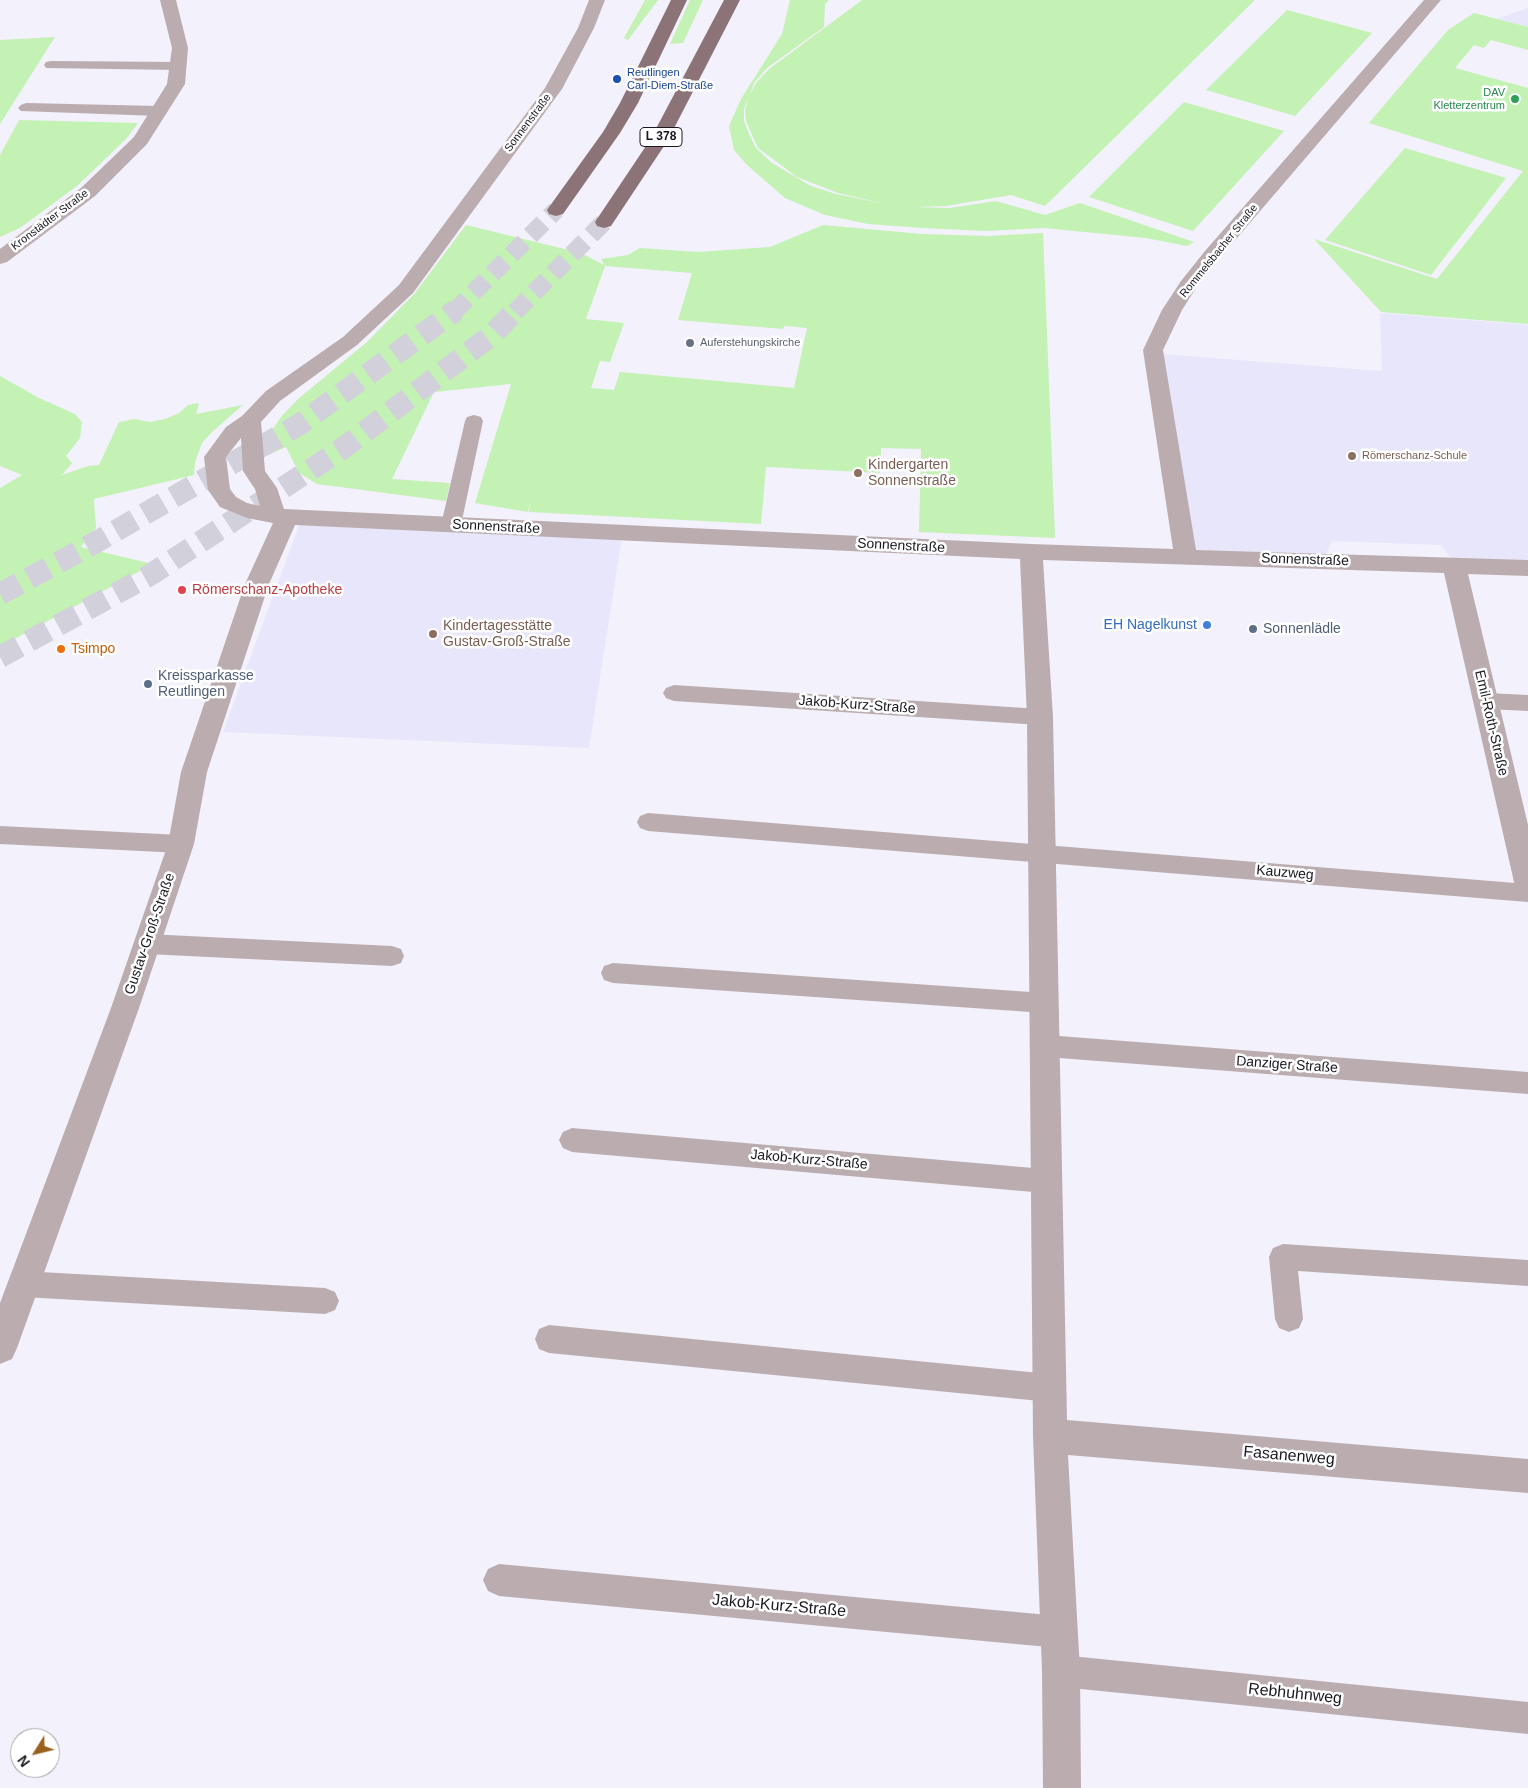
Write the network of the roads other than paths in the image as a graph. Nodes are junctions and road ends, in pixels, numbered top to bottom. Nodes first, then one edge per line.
1 (168, 0) edge
2 (597, 0) edge
3 (679, 0) edge
4 (732, 0) edge
5 (1433, 0) edge
6 (51, 64) dead end
7 (178, 66) junction
8 (26, 108) dead end
9 (158, 112) junction
10 (556, 210) tunnel mouth
11 (604, 222) tunnel mouth
12 (0, 258) edge
13 (250, 421) junction
14 (474, 421) dead end
15 (280, 516) junction
16 (451, 525) junction
17 (1031, 552) junction
18 (1186, 557) junction
19 (1454, 565) junction
20 (1528, 568) edge
21 (674, 693) dead end
22 (1486, 701) junction
23 (1528, 703) edge
24 (1040, 717) junction
25 (648, 822) dead end
26 (0, 835) edge
27 (181, 844) junction
28 (1043, 854) junction
29 (1528, 882) edge
30 (1528, 893) edge
31 (147, 944) junction
32 (392, 956) dead end
33 (613, 973) dead end
34 (1045, 1003) junction
35 (1046, 1046) junction
36 (1528, 1083) edge
37 (572, 1140) dead end
38 (1046, 1181) junction
39 (1528, 1274) edge
40 (23, 1284) junction
41 (325, 1301) dead end
42 (1289, 1319) dead end
43 (548, 1339) dead end
44 (0, 1348) edge
45 (1050, 1388) junction
46 (1050, 1436) junction
47 (1528, 1476) edge
48 (499, 1580) dead end
49 (1059, 1632) junction
50 (1061, 1671) junction
51 (1528, 1718) edge
52 (1062, 1788) edge

1 - 7 street, Kronstädter Straße
2 - 13 street, Sonnenstraße
3 - 10 main road
4 - 11 main road, L 378
5 - 18 street, Rommelsbacher Straße
6 - 7 lane
7 - 9 street, Kronstädter Straße
8 - 9 lane
9 - 12 street, Kronstädter Straße
13 - 15 street
13 - 15 street, Sonnenstraße
14 - 16 lane
15 - 16 street, Sonnenstraße
15 - 27 street, Gustav-Groß-Straße
16 - 17 street, Sonnenstraße
17 - 18 street, Sonnenstraße
17 - 24 street
18 - 19 street, Sonnenstraße
19 - 20 street, Sonnenstraße
19 - 22 street, Emil-Roth-Straße
21 - 24 lane, Jakob-Kurz-Straße
22 - 23 lane
22 - 29 street, Emil-Roth-Straße
24 - 28 street
25 - 28 lane
26 - 27 lane
27 - 31 street, Gustav-Groß-Straße
28 - 30 lane, Kauzweg
28 - 34 street
31 - 32 lane
31 - 40 street, Gustav-Groß-Straße
33 - 34 lane
34 - 35 street
35 - 36 lane, Danziger Straße
35 - 38 street
37 - 38 lane, Jakob-Kurz-Straße
38 - 45 street
39 - 42 lane
40 - 41 lane
40 - 44 street, Gustav-Groß-Straße
43 - 45 lane
45 - 46 street
46 - 47 street, Fasanenweg
46 - 49 street
48 - 49 lane, Jakob-Kurz-Straße
49 - 50 street
50 - 51 lane, Rebhuhnweg
50 - 52 street

